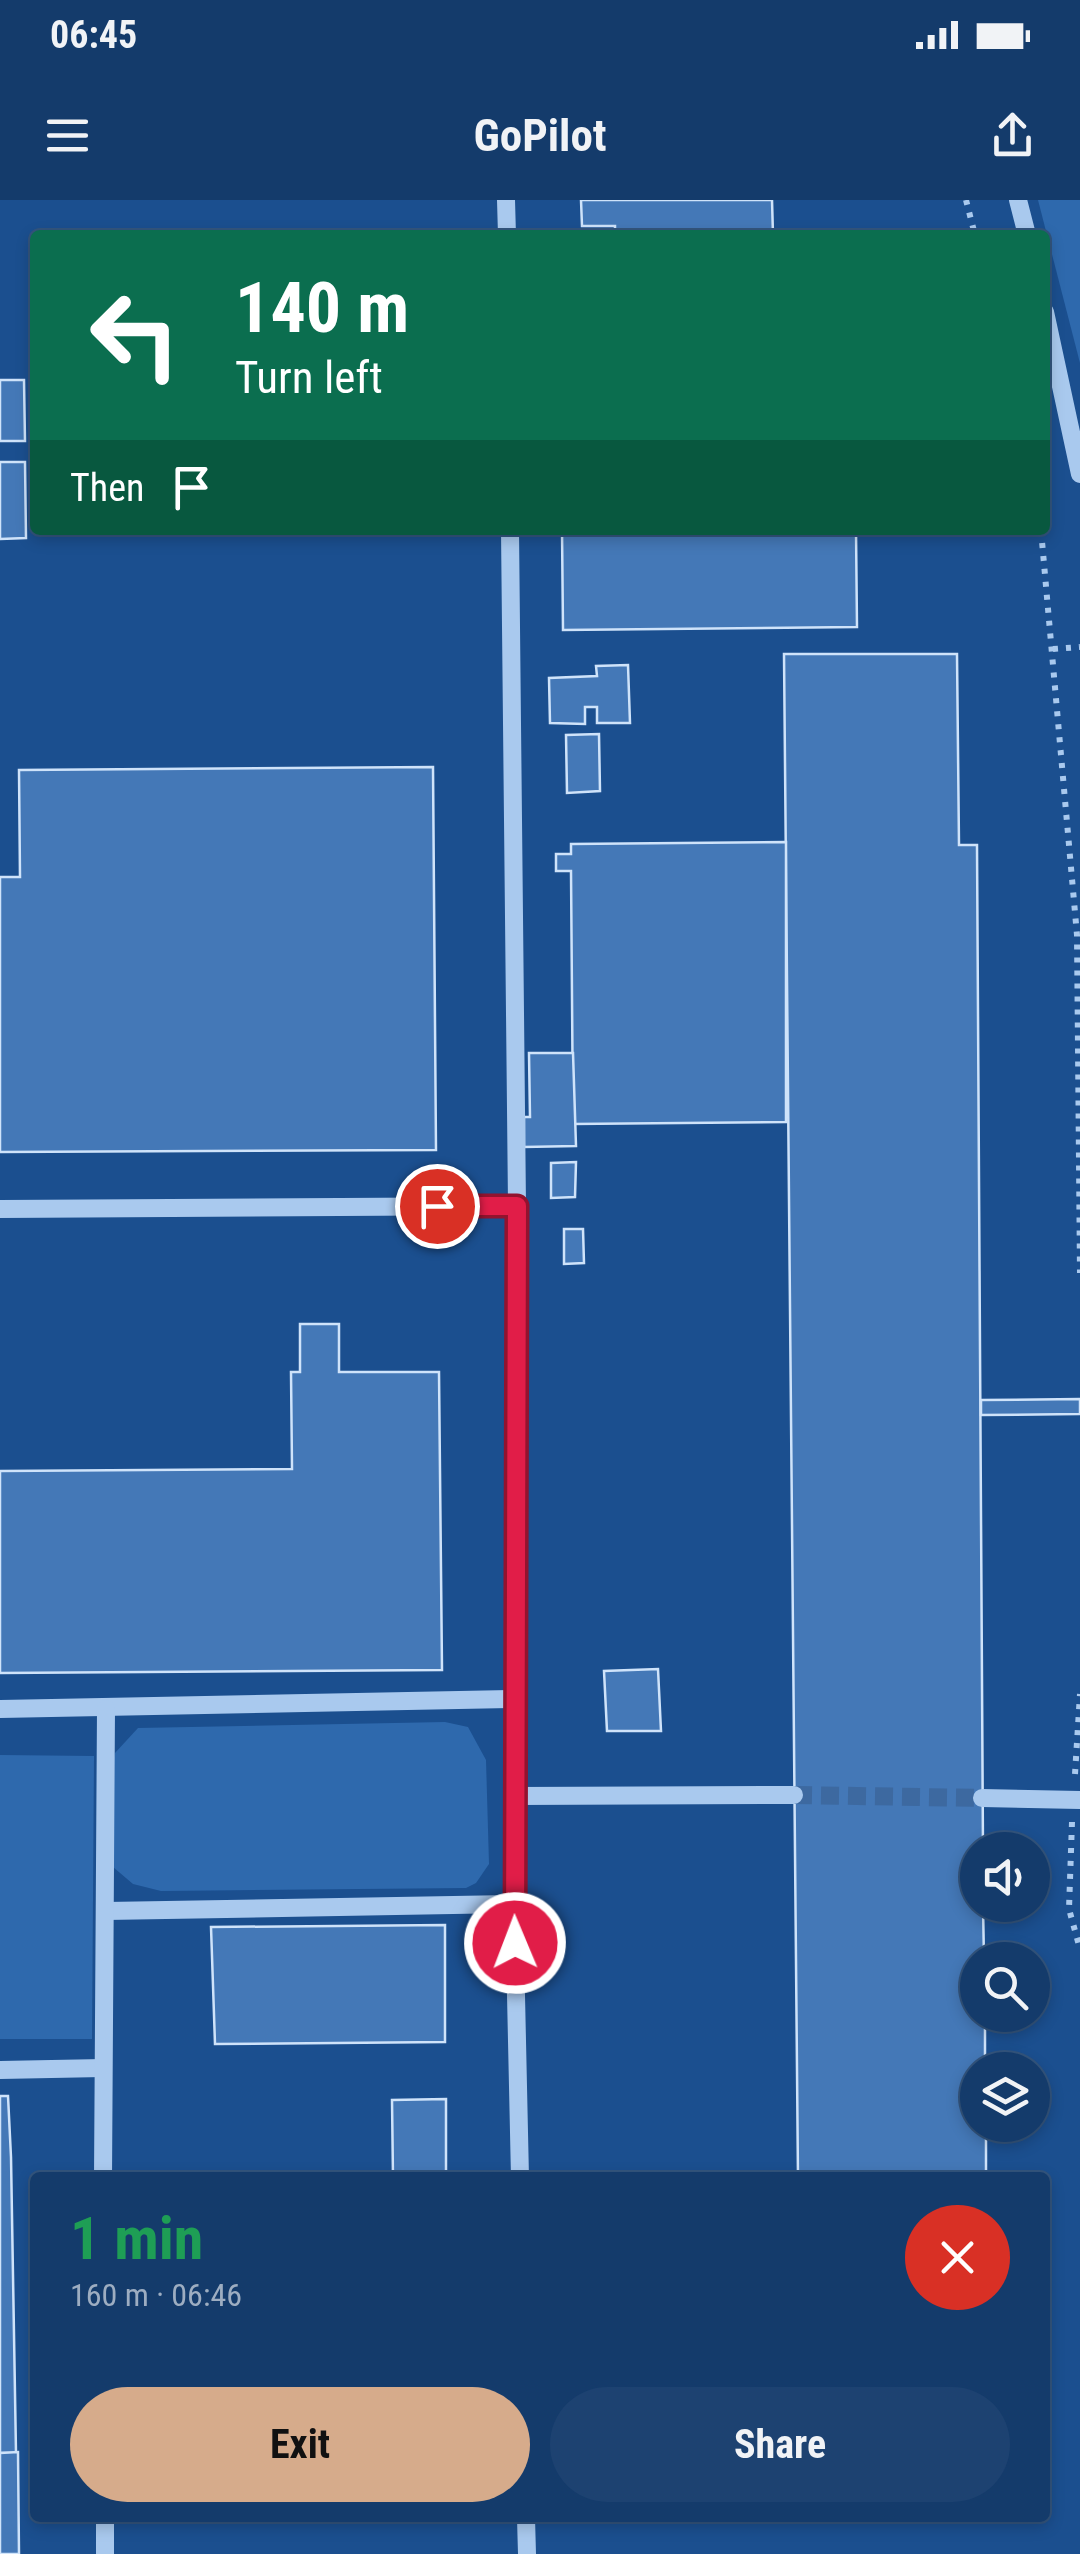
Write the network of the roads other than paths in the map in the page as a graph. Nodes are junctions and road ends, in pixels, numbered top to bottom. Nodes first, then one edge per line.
1 (506, 200) edge
2 (1018, 200) edge
3 (507, 230) edge
4 (1026, 230) edge
5 (1050, 335) edge
6 (1080, 474) edge
7 (510, 535) edge
8 (517, 1206) junction
9 (0, 1209) edge
10 (514, 1699) junction
11 (0, 1709) edge
12 (106, 1710) junction
13 (515, 1796) junction
14 (794, 1796) tunnel mouth
15 (982, 1798) tunnel mouth
16 (1080, 1800) edge
17 (514, 1904) junction
18 (106, 1911) junction
19 (103, 2068) junction
20 (0, 2070) edge
21 (103, 2172) edge
22 (520, 2172) edge
23 (105, 2522) edge
24 (526, 2522) edge
25 (105, 2554) edge
26 (527, 2554) edge

1 - 3 street
2 - 4 street
5 - 6 street
7 - 8 street
8 - 9 street
8 - 10 street
10 - 12 street
10 - 13 street
11 - 12 street
12 - 18 street
13 - 14 street
13 - 17 street
15 - 16 street
17 - 18 street
17 - 22 street
18 - 19 street
19 - 20 street
19 - 21 street
23 - 25 street
24 - 26 street

